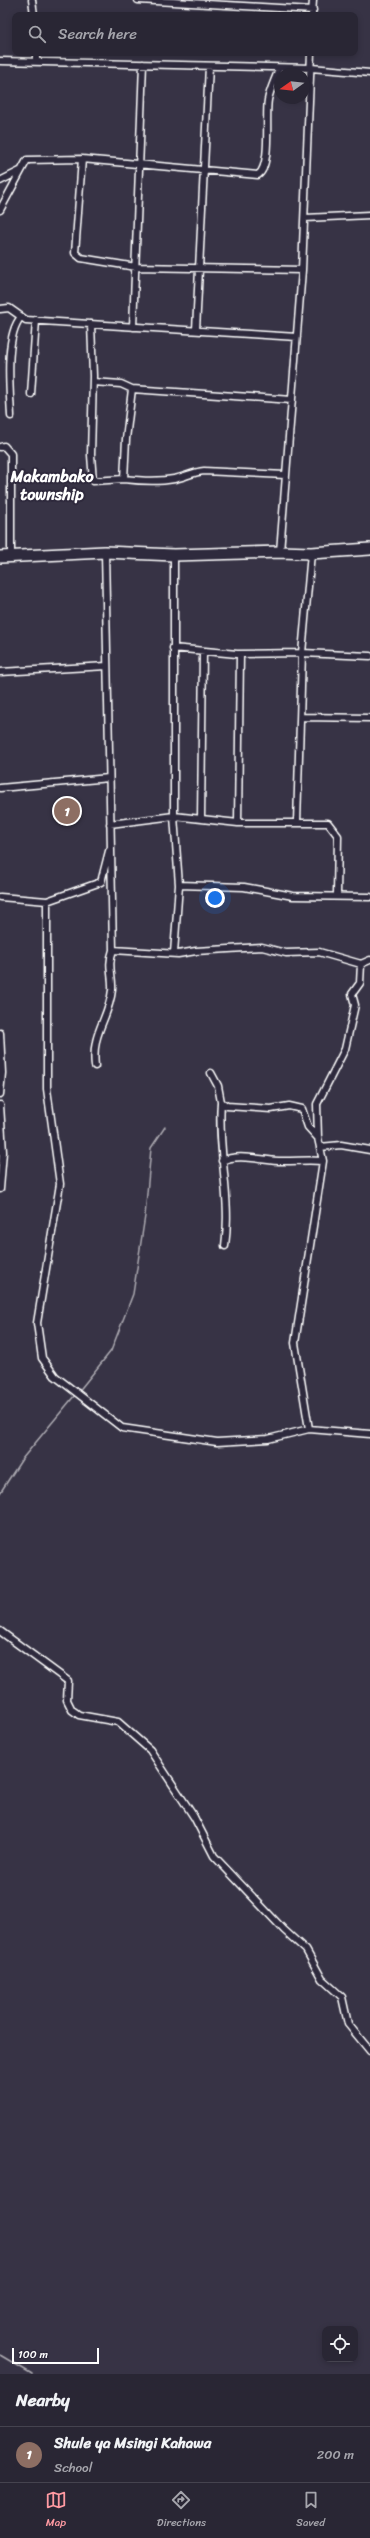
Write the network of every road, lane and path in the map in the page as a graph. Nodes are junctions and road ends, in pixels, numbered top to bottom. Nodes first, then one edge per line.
1 (32, 0) edge
2 (138, 0) edge
3 (313, 0) edge
4 (205, 2) edge
5 (34, 12) edge
6 (302, 12) edge
7 (312, 12) edge
8 (36, 56) edge
9 (311, 56) edge
10 (0, 61) edge
11 (36, 61) junction
12 (143, 64) junction
13 (209, 66) junction
14 (279, 68) edge
15 (311, 68) junction
16 (370, 72) edge
17 (274, 83) edge
18 (82, 159) junction
19 (140, 166) junction
20 (20, 170) junction
21 (204, 172) junction
22 (0, 181) edge
23 (0, 210) edge
24 (370, 215) edge
25 (305, 218) junction
26 (136, 267) junction
27 (199, 268) junction
28 (302, 270) junction
29 (0, 308) edge
30 (21, 317) junction
31 (36, 320) junction
32 (91, 324) junction
33 (133, 327) junction
34 (196, 330) junction
35 (296, 337) junction
36 (93, 382) junction
37 (132, 389) junction
38 (31, 394) dead end
39 (292, 400) junction
40 (11, 416) dead end
41 (0, 447) edge
42 (286, 475) junction
43 (124, 479) junction
44 (370, 549) edge
45 (105, 552) junction
46 (280, 552) junction
47 (311, 553) junction
48 (174, 555) junction
49 (5, 556) edge
50 (173, 648) junction
51 (203, 651) junction
52 (302, 653) junction
53 (240, 654) junction
54 (370, 656) edge
55 (107, 666) junction
56 (0, 672) edge
57 (302, 717) junction
58 (370, 718) edge
59 (109, 778) junction
60 (0, 788) edge
61 (174, 816) junction
62 (201, 819) junction
63 (238, 823) junction
64 (297, 823) junction
65 (110, 824) junction
66 (110, 844) junction
67 (179, 886) junction
68 (337, 895) junction
69 (0, 897) edge
70 (370, 897) edge
71 (47, 901) junction
72 (113, 950) junction
73 (174, 953) junction
74 (370, 960) edge
75 (362, 964) junction
76 (0, 1033) edge
77 (95, 1066) dead end
78 (211, 1073) dead end
79 (0, 1094) edge
80 (221, 1102) junction
81 (0, 1105) edge
82 (318, 1138) junction
83 (320, 1147) junction
84 (370, 1150) edge
85 (222, 1161) junction
86 (323, 1161) junction
87 (0, 1189) edge
88 (225, 1246) dead end
89 (309, 1429) junction
90 (370, 1434) edge
91 (0, 1632) edge
92 (370, 2051) edge

1 - 5 street
2 - 4 street
3 - 7 street
4 - 6 street
8 - 11 street
9 - 15 street
10 - 11 street
11 - 12 street
12 - 13 street
12 - 19 street
13 - 14 street
13 - 21 street
15 - 16 street
15 - 25 street
17 - 21 street
18 - 19 street
18 - 20 street
18 - 26 street
19 - 21 street
19 - 26 street
20 - 22 street
20 - 23 street
21 - 27 street
24 - 25 street
25 - 28 street
26 - 27 street
26 - 33 street
27 - 28 street
27 - 34 street
28 - 35 street
29 - 30 street
30 - 31 street
30 - 40 street
31 - 32 street
31 - 38 street
32 - 33 street
32 - 36 street
33 - 34 street
34 - 35 street
35 - 39 street
36 - 37 street
36 - 43 street
37 - 39 street
37 - 43 street
39 - 42 street
41 - 49 street
42 - 43 street
42 - 46 street
44 - 47 highway
45 - 48 highway
45 - 49 highway
45 - 55 street
46 - 47 highway
46 - 48 highway
47 - 52 street
48 - 50 street
50 - 51 street
50 - 61 street
51 - 53 street
51 - 62 street
52 - 53 street
52 - 54 street
52 - 57 street
53 - 63 street
55 - 56 street
55 - 59 street
57 - 58 street
57 - 64 street
59 - 60 street
59 - 65 street
61 - 62 street
61 - 65 street
61 - 67 street
62 - 63 street
63 - 64 street
64 - 68 street
65 - 66 street
66 - 71 street
66 - 72 street
67 - 68 street
67 - 73 street
68 - 70 street
69 - 71 street
71 - 89 street
72 - 73 street
72 - 77 street
73 - 75 street
74 - 75 street
75 - 82 street
76 - 79 street
78 - 80 street
80 - 82 street
80 - 85 street
81 - 87 street
82 - 83 street
83 - 84 street
83 - 86 street
85 - 86 street
85 - 88 street
86 - 89 street
89 - 90 street
91 - 92 street

